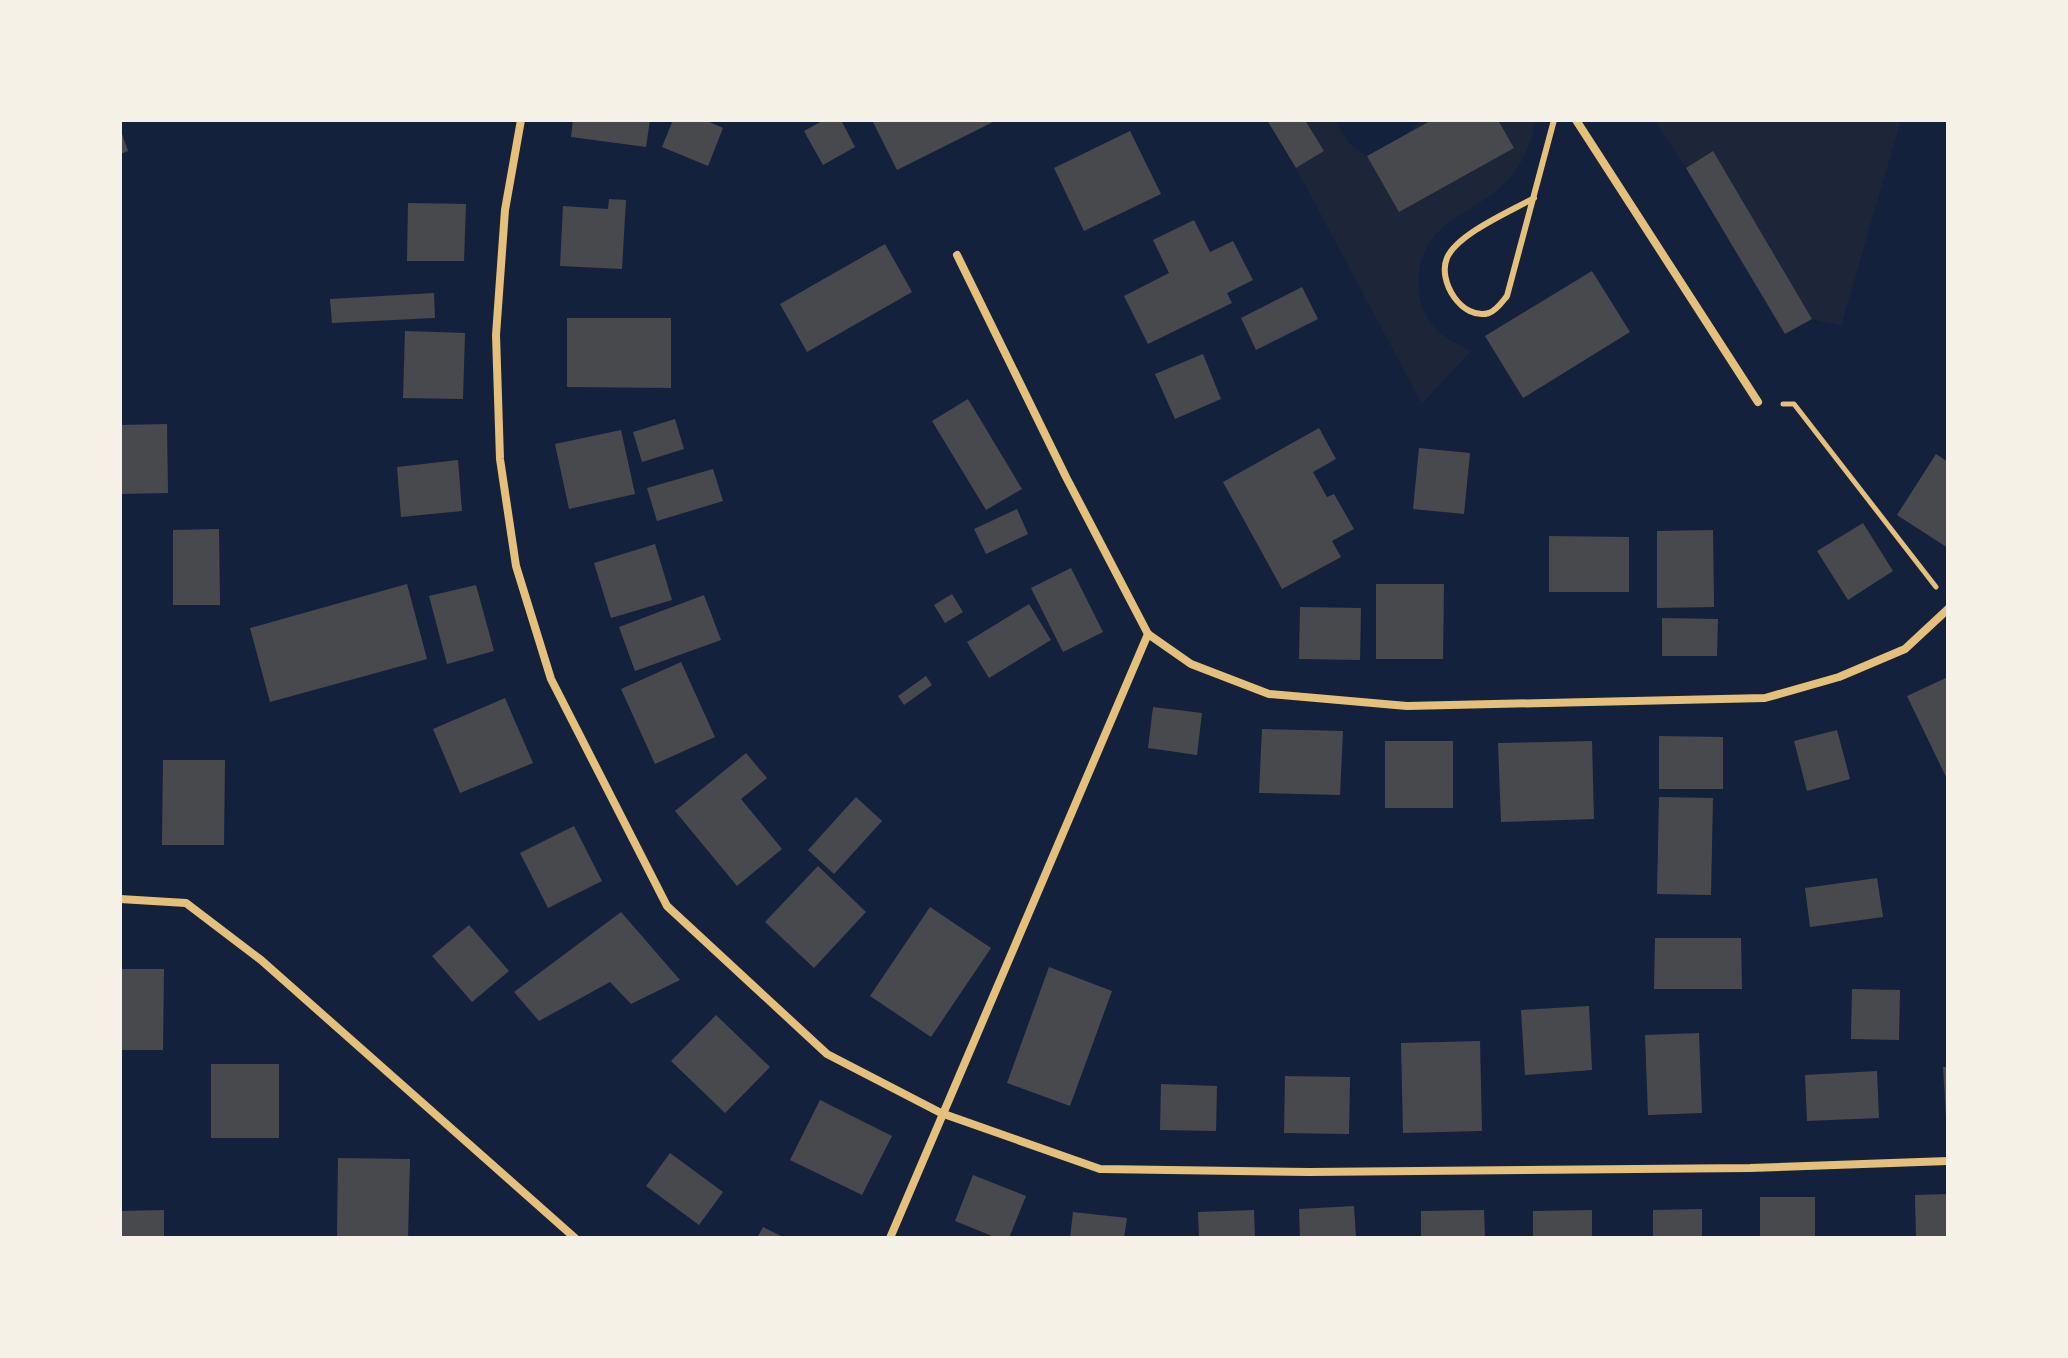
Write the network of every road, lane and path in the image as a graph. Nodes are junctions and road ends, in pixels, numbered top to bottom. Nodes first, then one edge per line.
1 (521, 120) edge
2 (1554, 120) edge
3 (1576, 120) edge
4 (1534, 198) junction
5 (957, 255) dead end
6 (1758, 402) joint
7 (1938, 591) dead end
8 (1948, 609) edge
9 (1148, 634) junction
10 (120, 899) edge
11 (941, 1113) junction
12 (1948, 1161) edge
13 (575, 1238) edge
14 (890, 1238) edge

1 - 11 street
2 - 4 lane
3 - 6 street
4 - 4 lane
5 - 9 street
6 - 7 path
8 - 9 street
9 - 11 street
10 - 13 street
11 - 12 street
11 - 14 street

